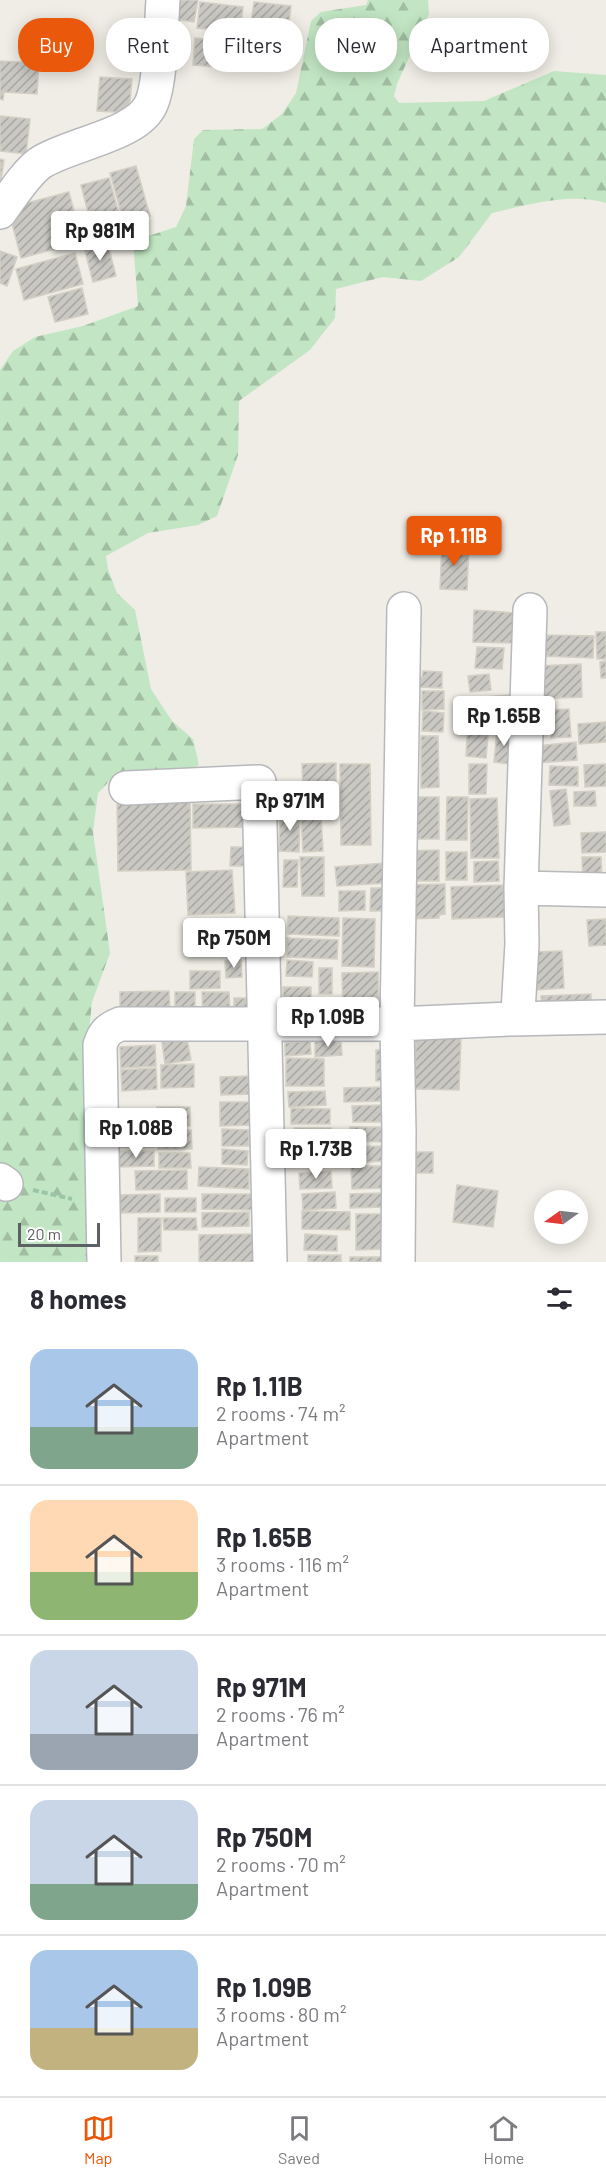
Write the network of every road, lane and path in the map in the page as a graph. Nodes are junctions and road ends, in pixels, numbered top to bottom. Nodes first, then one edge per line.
1 (163, 0) edge
2 (0, 212) edge
3 (404, 609) dead end
4 (530, 610) dead end
5 (126, 788) dead end
6 (521, 888) junction
7 (606, 890) edge
8 (606, 1017) edge
9 (510, 1019) junction
10 (397, 1024) junction
11 (265, 1025) junction
12 (3, 1182) edge
13 (103, 1206) junction
14 (105, 1262) edge
15 (270, 1262) edge
16 (398, 1262) edge

1 - 2 street
3 - 10 street
4 - 6 street
5 - 11 street
6 - 7 street
6 - 9 street
8 - 9 street
9 - 10 street
10 - 11 street
10 - 16 street
11 - 13 street
11 - 15 street
12 - 13 path
13 - 14 street

